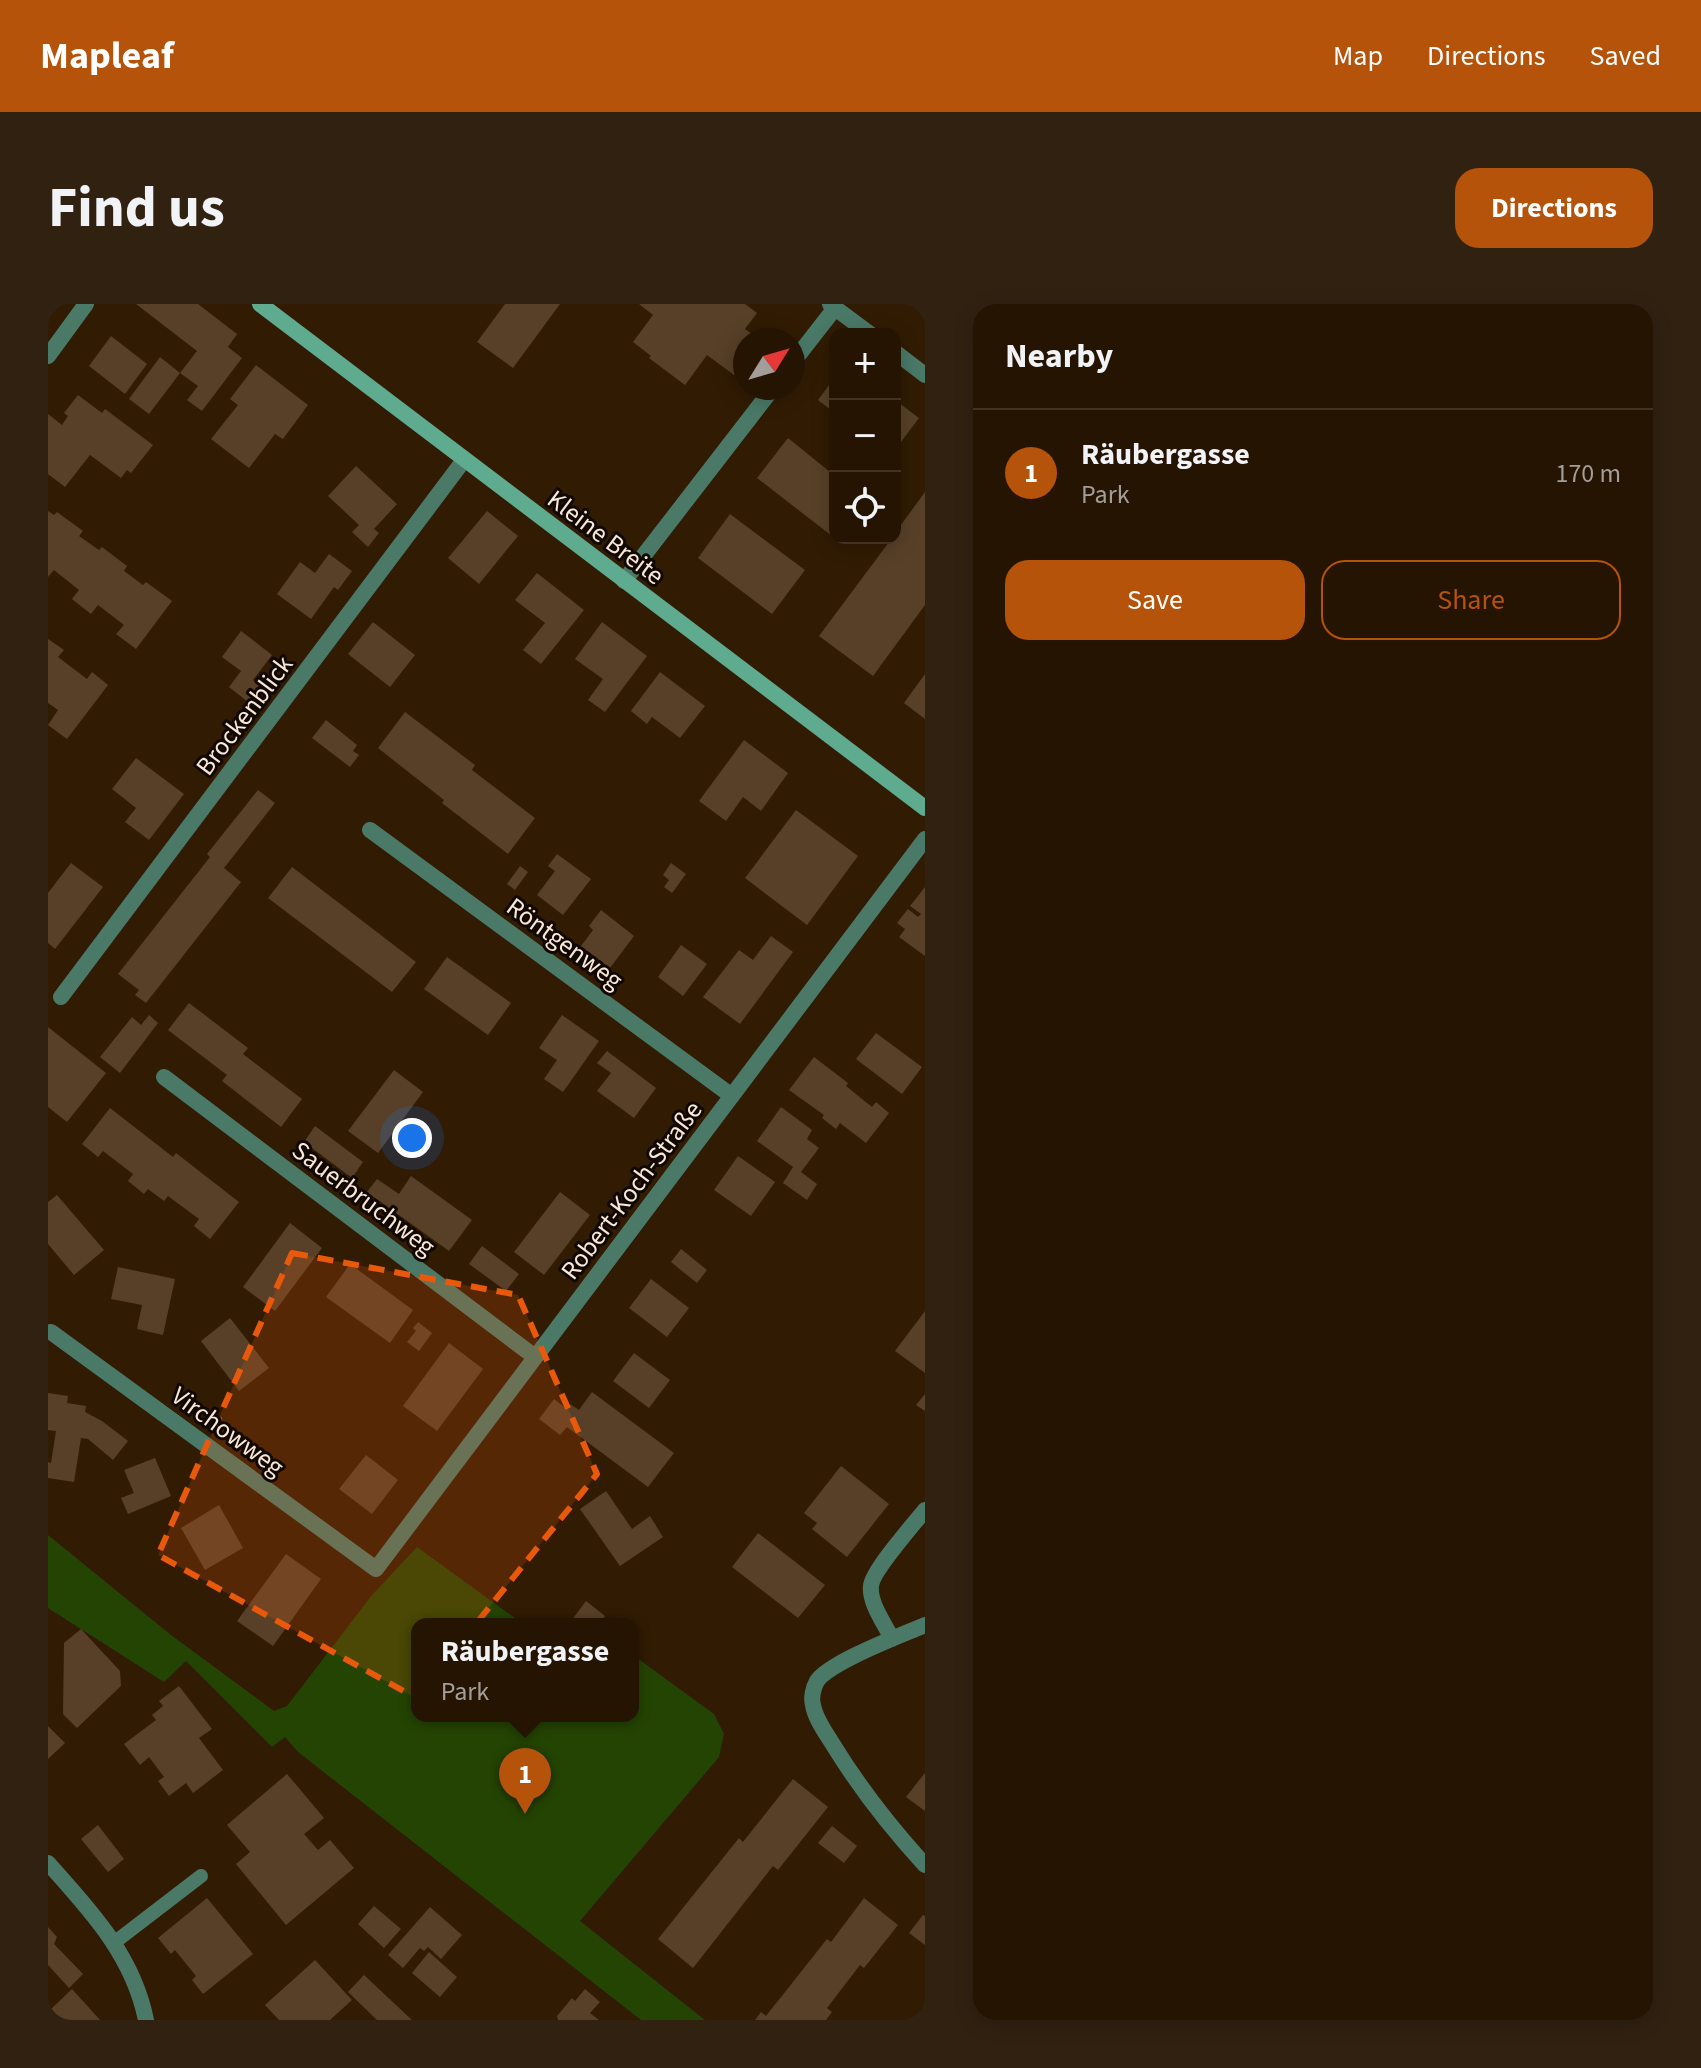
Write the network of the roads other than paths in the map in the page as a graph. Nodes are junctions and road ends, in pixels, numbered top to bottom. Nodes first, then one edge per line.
1 (86, 304) edge
2 (260, 304) edge
3 (833, 306) edge
4 (862, 328) edge
5 (805, 345) edge
6 (48, 356) edge
7 (901, 357) edge
8 (925, 375) edge
9 (764, 400) edge
10 (464, 460) junction
11 (624, 581) junction
12 (925, 808) edge
13 (370, 830) dead end
14 (925, 839) edge
15 (61, 997) dead end
16 (164, 1077) dead end
17 (732, 1096) junction
18 (51, 1332) dead end
19 (535, 1357) junction
20 (925, 1510) edge
21 (376, 1569) joint
22 (925, 1625) edge
23 (892, 1639) junction
24 (48, 1863) edge
25 (925, 1865) edge
26 (201, 1876) dead end
27 (115, 1942) junction
28 (146, 2020) edge

1 - 6 street
2 - 10 street, Kleine Breite
3 - 4 street
3 - 5 street
7 - 8 street
9 - 11 street
10 - 11 street, Kleine Breite
10 - 15 street, Brockenblick
11 - 12 street, Kleine Breite
13 - 17 street, Röntgenweg
14 - 17 street, Robert-Koch-Straße
16 - 19 street, Sauerbruchweg
17 - 19 street, Robert-Koch-Straße
18 - 21 street, Virchowweg
19 - 21 street, Robert-Koch-Straße
20 - 23 street
22 - 23 street
23 - 25 street
24 - 27 street
26 - 27 lane
27 - 28 street

